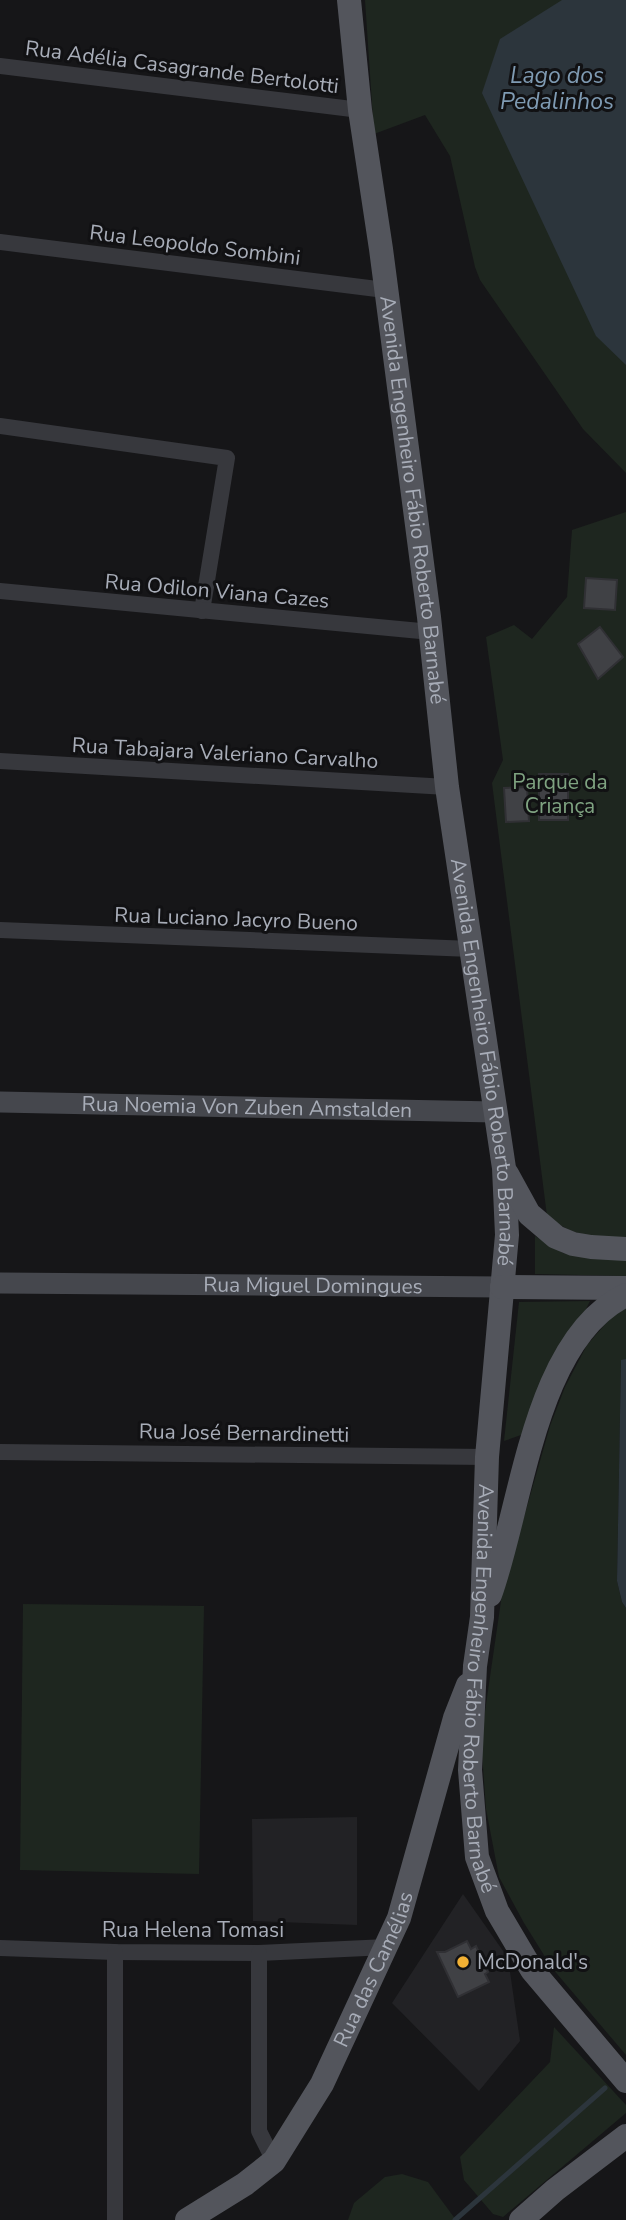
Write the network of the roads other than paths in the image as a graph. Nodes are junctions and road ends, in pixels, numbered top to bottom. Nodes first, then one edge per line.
1 (349, 0) edge
2 (0, 66) edge
3 (360, 110) junction
4 (0, 242) edge
5 (385, 289) junction
6 (0, 426) edge
7 (0, 591) edge
8 (202, 611) junction
9 (430, 632) junction
10 (0, 761) edge
11 (447, 787) junction
12 (0, 930) edge
13 (471, 949) junction
14 (0, 1102) edge
15 (495, 1112) junction
16 (503, 1168) junction
17 (626, 1249) edge
18 (0, 1283) edge
19 (502, 1287) junction
20 (626, 1288) edge
21 (626, 1295) edge
22 (0, 1452) edge
23 (487, 1457) junction
24 (482, 1617) junction
25 (475, 1666) junction
26 (387, 1947) junction
27 (0, 1948) edge
28 (115, 1952) junction
29 (259, 1953) junction
30 (626, 2081) edge
31 (626, 2136) edge
32 (274, 2161) junction
33 (115, 2220) edge
34 (187, 2220) edge
35 (521, 2220) edge

1 - 3 main road, Avenida Engenheiro Fábio Roberto Barnabé
2 - 3 street, Rua Adélia Casagrande Bertolotti
3 - 5 main road, Avenida Engenheiro Fábio Roberto Barnabé
4 - 5 street, Rua Leopoldo Sombini
5 - 9 main road, Avenida Engenheiro Fábio Roberto Barnabé
6 - 8 street
7 - 8 street, Rua Odilon Viana Cazes
8 - 9 street, Rua Odilon Viana Cazes
9 - 11 main road, Avenida Engenheiro Fábio Roberto Barnabé
10 - 11 street, Rua Tabajara Valeriano Carvalho
11 - 13 main road, Avenida Engenheiro Fábio Roberto Barnabé
12 - 13 street, Rua Luciano Jacyro Bueno
13 - 15 main road, Avenida Engenheiro Fábio Roberto Barnabé
14 - 15 main road, Rua Noemia Von Zuben Amstalden
15 - 16 main road, Avenida Engenheiro Fábio Roberto Barnabé
16 - 17 main road
16 - 19 main road, Avenida Engenheiro Fábio Roberto Barnabé
18 - 19 main road, Rua Miguel Domingues
19 - 20 main road, Rua Miguel Domingues
19 - 23 main road, Avenida Engenheiro Fábio Roberto Barnabé
21 - 24 main road
22 - 23 street, Rua José Bernardinetti
23 - 24 main road, Avenida Engenheiro Fábio Roberto Barnabé
24 - 25 main road, Avenida Engenheiro Fábio Roberto Barnabé
25 - 26 main road, Rua das Camélias
25 - 30 main road, Avenida Engenheiro Fábio Roberto Barnabé
26 - 29 street, Rua Helena Tomasi
26 - 32 main road, Rua das Camélias
27 - 28 street, Rua Helena Tomasi
28 - 29 street, Rua Helena Tomasi
28 - 33 street
29 - 32 street
31 - 35 main road
32 - 34 main road, Rua das Camélias

